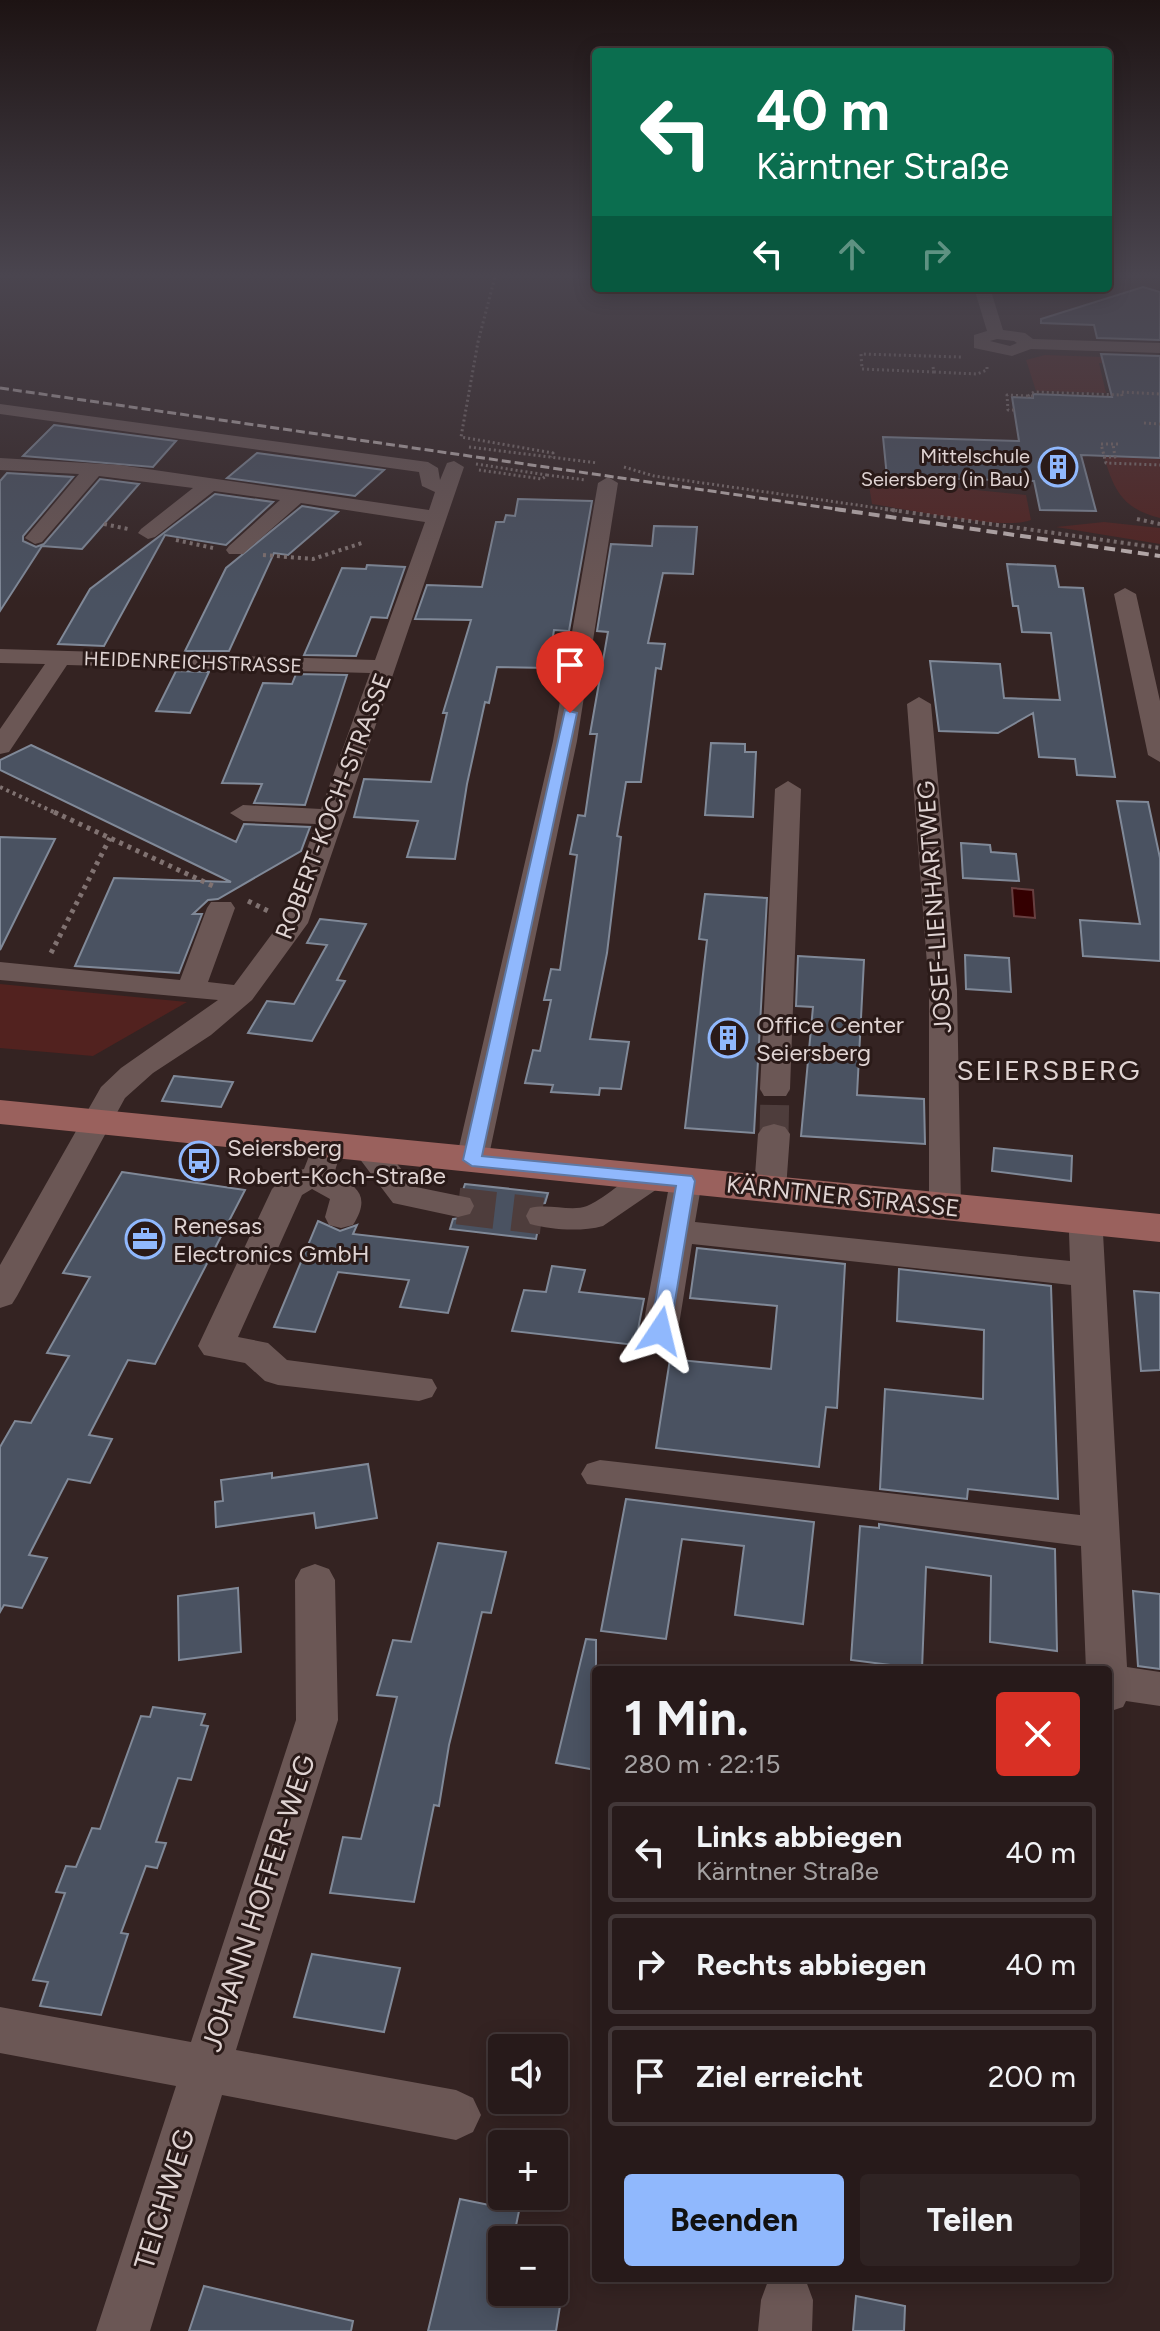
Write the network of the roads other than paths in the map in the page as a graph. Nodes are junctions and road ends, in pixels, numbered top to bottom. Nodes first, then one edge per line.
1 (0, 409) edge
2 (3, 468) edge
3 (93, 470) junction
4 (608, 483) road end
5 (210, 484) junction
6 (296, 497) junction
7 (435, 517) junction
8 (148, 533) dead end
9 (35, 538) dead end
10 (236, 550) dead end
11 (1125, 594) dead end
12 (0, 656) edge
13 (60, 658) junction
14 (386, 667) junction
15 (919, 704) dead end
16 (0, 747) edge
17 (1160, 755) edge
18 (788, 789) dead end
19 (243, 813) dead end
20 (332, 817) junction
21 (227, 898) road end
22 (0, 971) edge
23 (191, 989) junction
24 (242, 994) junction
25 (775, 1089) tunnel mouth
26 (0, 1112) edge
27 (97, 1122) junction
28 (774, 1134) tunnel mouth
29 (369, 1150) junction
30 (472, 1160) junction
31 (322, 1162) junction
32 (669, 1179) junction
33 (770, 1189) junction
34 (458, 1206) tunnel mouth
35 (945, 1206) junction
36 (542, 1216) tunnel mouth
37 (341, 1217) dead end
38 (1089, 1220) junction
39 (1160, 1228) edge
40 (677, 1231) junction
41 (1089, 1275) junction
42 (0, 1296) edge
43 (660, 1331) dead end
44 (419, 1388) dead end
45 (600, 1474) dead end
46 (1102, 1533) junction
47 (315, 1580) dead end
48 (1108, 1666) edge
49 (1112, 1681) edge
50 (1160, 1689) edge
51 (0, 2030) edge
52 (205, 2066) junction
53 (456, 2115) dead end
54 (123, 2331) edge

1 - 7 street, ROBERT-KOCH-STRASSE
2 - 3 street
3 - 5 street
3 - 9 street
4 - 30 street
5 - 6 street
5 - 8 street
6 - 7 street
6 - 10 street
7 - 14 street, ROBERT-KOCH-STRASSE
11 - 17 street
12 - 13 street, HEIDENREICHSTRASSE
13 - 14 street, HEIDENREICHSTRASSE
13 - 16 street
14 - 20 street, ROBERT-KOCH-STRASSE
15 - 35 street, JOSEF-LIENHARTWEG
18 - 25 street
19 - 20 street
20 - 24 street, ROBERT-KOCH-STRASSE
21 - 23 street
22 - 23 street
23 - 24 street
24 - 27 street, ROBERT-KOCH-STRASSE
26 - 27 main road, KÄRNTNER STRASSE
27 - 31 main road, KÄRNTNER STRASSE
27 - 42 street, ROBERT-KOCH-STRASSE
28 - 33 street
29 - 30 main road, KÄRNTNER STRASSE
29 - 31 main road, KÄRNTNER STRASSE
29 - 34 street
30 - 32 main road, KÄRNTNER STRASSE
31 - 37 street
31 - 44 street
32 - 33 main road, KÄRNTNER STRASSE
32 - 36 street
32 - 40 street
33 - 35 main road, KÄRNTNER STRASSE
35 - 38 main road, KÄRNTNER STRASSE
38 - 39 main road, KÄRNTNER STRASSE
38 - 41 street
40 - 41 street
40 - 43 street
41 - 46 street
45 - 46 street
46 - 48 street
47 - 52 street, JOHANN HOFFER-WEG
49 - 50 street
51 - 52 street, JOHANN HOFFER-WEG
52 - 53 street
52 - 54 street, TEICHWEG

